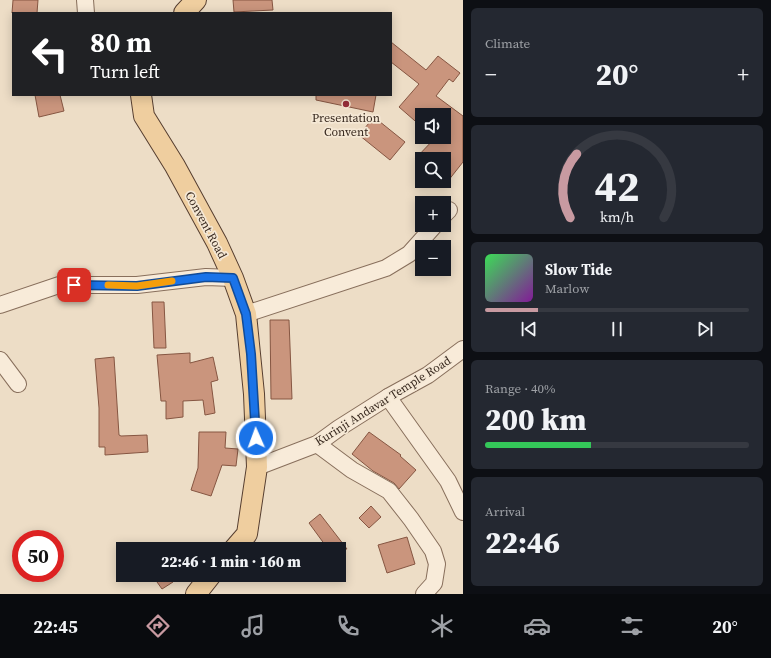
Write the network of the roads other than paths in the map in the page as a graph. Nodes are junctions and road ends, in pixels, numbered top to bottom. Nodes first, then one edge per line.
1 (85, 0) edge
2 (196, 0) edge
3 (86, 12) edge
4 (185, 12) edge
5 (140, 96) edge
6 (429, 232) edge
7 (233, 278) junction
8 (0, 305) edge
9 (246, 314) junction
10 (463, 349) edge
11 (0, 360) edge
12 (18, 384) dead end
13 (388, 397) junction
14 (317, 444) junction
15 (257, 466) junction
16 (463, 512) edge
17 (240, 542) edge
18 (205, 582) edge
19 (196, 594) edge
20 (424, 594) edge

1 - 3 street
2 - 4 main road
5 - 7 main road, Convent Road
6 - 9 street
7 - 8 street
7 - 9 main road, Convent Road
9 - 15 main road, Convent Road
10 - 13 street, Kurinji Andavar Temple Road
11 - 12 street
13 - 14 street, Kurinji Andavar Temple Road
13 - 16 street
14 - 15 street, Kurinji Andavar Temple Road
14 - 20 street
15 - 17 main road, Convent Road
18 - 19 main road

